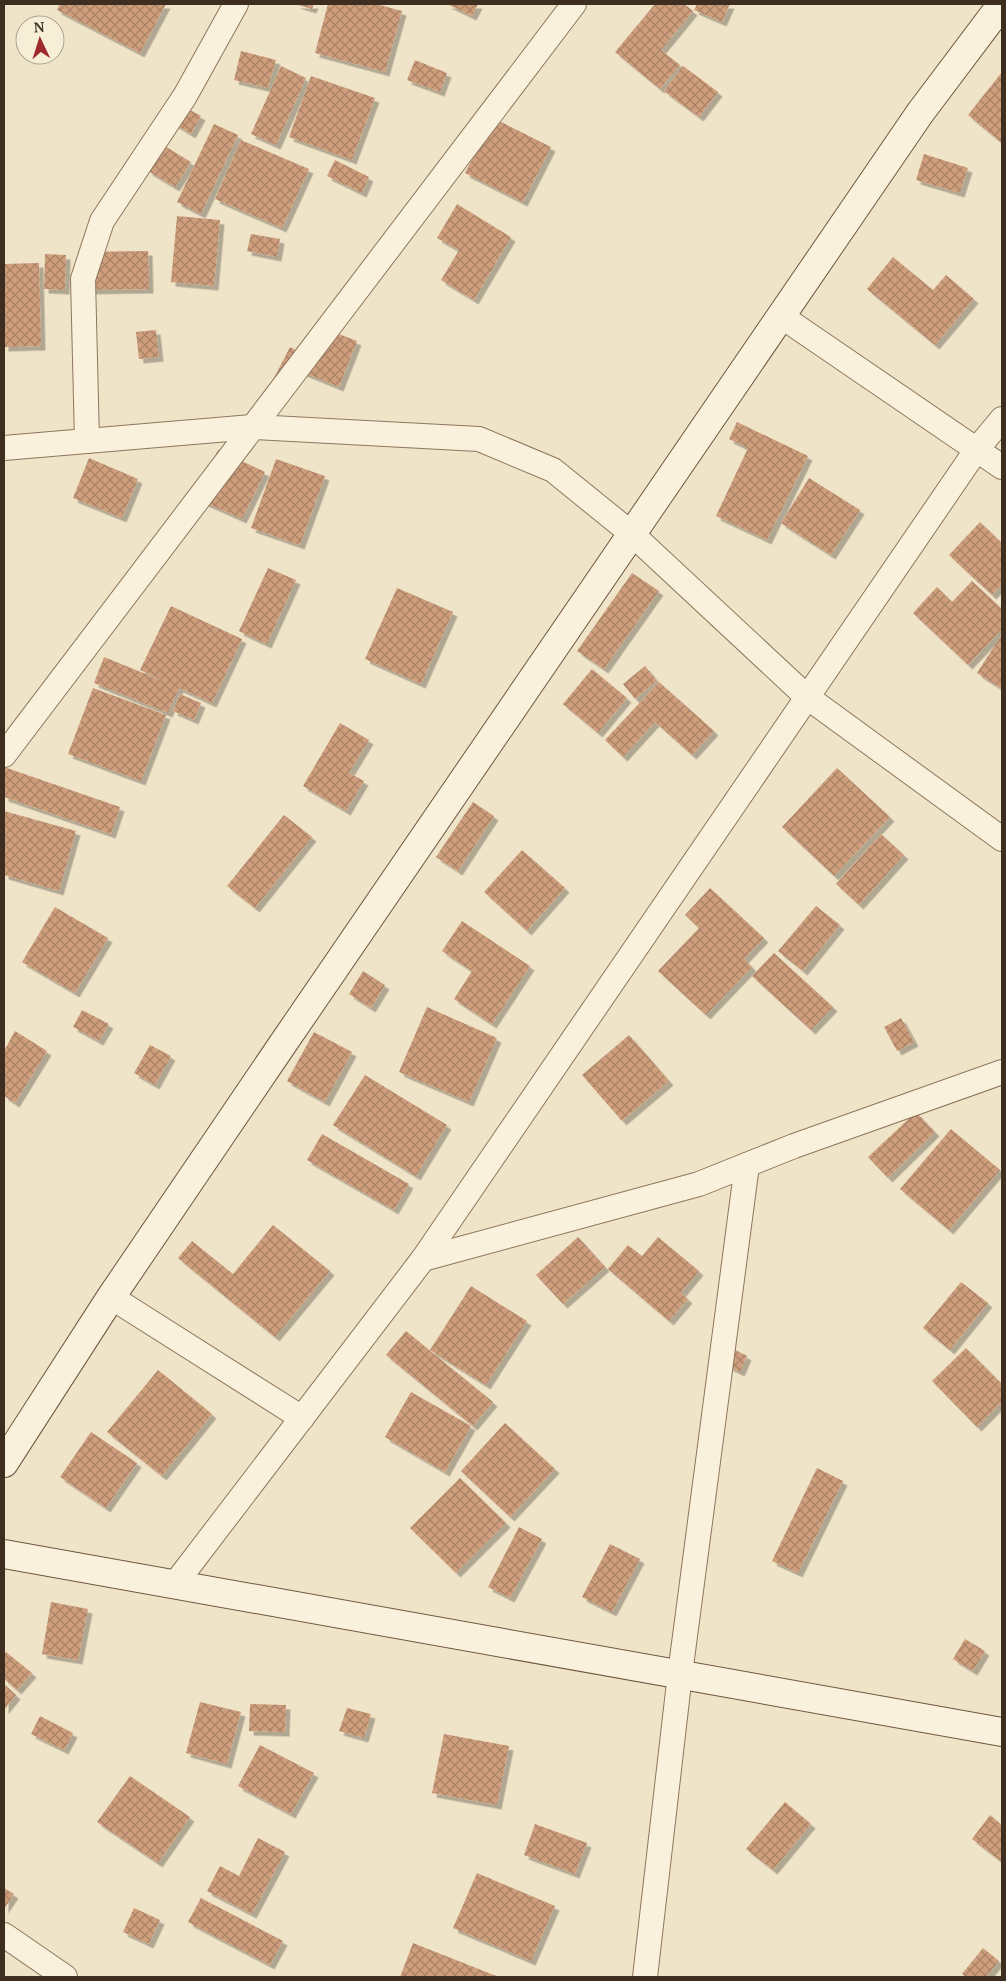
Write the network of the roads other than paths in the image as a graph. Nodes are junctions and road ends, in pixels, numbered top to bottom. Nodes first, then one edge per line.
1 (236, 4) edge
2 (574, 4) edge
3 (1002, 4) edge
4 (781, 316) junction
5 (1002, 419) edge
6 (252, 427) junction
7 (87, 441) junction
8 (4, 448) edge
9 (977, 449) junction
10 (1002, 467) edge
11 (632, 534) junction
12 (807, 698) junction
13 (4, 755) edge
14 (1002, 839) edge
15 (1002, 1072) edge
16 (747, 1165) junction
17 (423, 1259) junction
18 (111, 1297) junction
19 (302, 1418) junction
20 (4, 1463) edge
21 (4, 1554) edge
22 (175, 1584) junction
23 (680, 1674) junction
24 (1002, 1732) edge
25 (4, 1935) edge
26 (65, 1977) edge
27 (645, 1977) edge

1 - 7 street
2 - 6 street
3 - 4 main road
4 - 9 street
4 - 11 main road
5 - 9 street
6 - 7 street
6 - 11 street
6 - 13 street
7 - 8 street
9 - 10 street
9 - 12 street
11 - 12 street
11 - 18 main road
12 - 14 street
12 - 17 street
15 - 16 street
16 - 17 street
16 - 23 street
17 - 19 street
18 - 19 street
18 - 20 main road
19 - 22 street
21 - 22 main road
22 - 23 main road
23 - 24 main road
23 - 27 street
25 - 26 street

